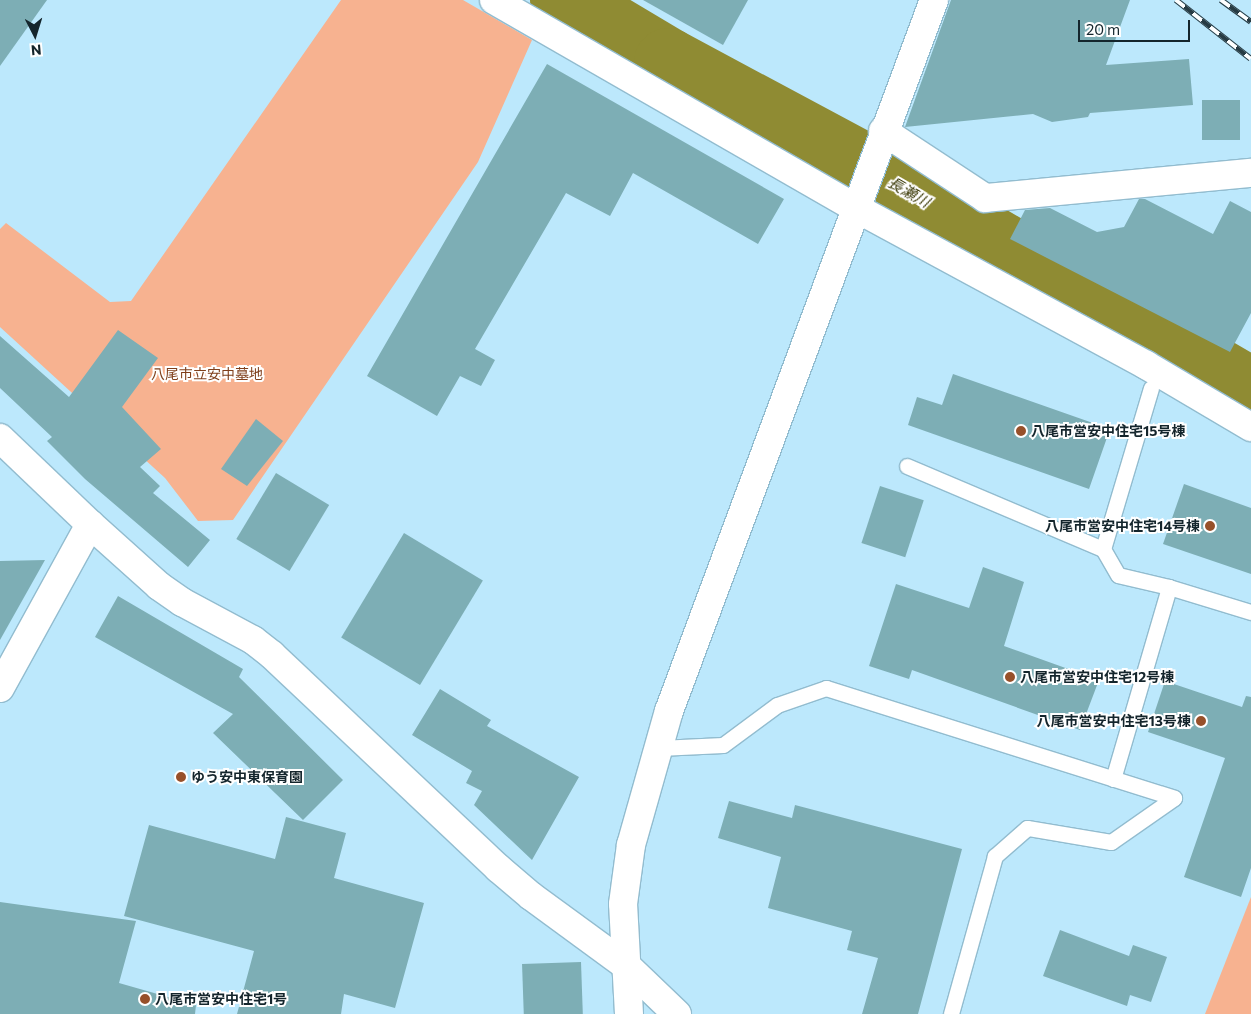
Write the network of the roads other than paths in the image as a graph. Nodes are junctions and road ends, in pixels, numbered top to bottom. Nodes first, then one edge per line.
1 (494, 0) edge
2 (934, 0) edge
3 (883, 131) junction
4 (1251, 173) edge
5 (857, 201) junction
6 (1152, 388) dead end
7 (1251, 427) edge
8 (0, 438) edge
9 (907, 466) dead end
10 (90, 524) junction
11 (1103, 549) junction
12 (1169, 587) junction
13 (1251, 612) edge
14 (2, 682) edge
15 (659, 748) junction
16 (1112, 779) junction
17 (628, 967) junction
18 (629, 1014) edge
19 (677, 1014) edge
20 (951, 1014) edge

1 - 5 street
2 - 3 street
3 - 4 street
3 - 5 street
5 - 7 street
5 - 15 street
6 - 11 lane
8 - 10 street
9 - 11 lane
10 - 14 street
10 - 17 street
11 - 12 lane
12 - 13 lane
12 - 16 lane
15 - 16 lane
15 - 17 street
16 - 20 lane
17 - 18 street
17 - 19 street

